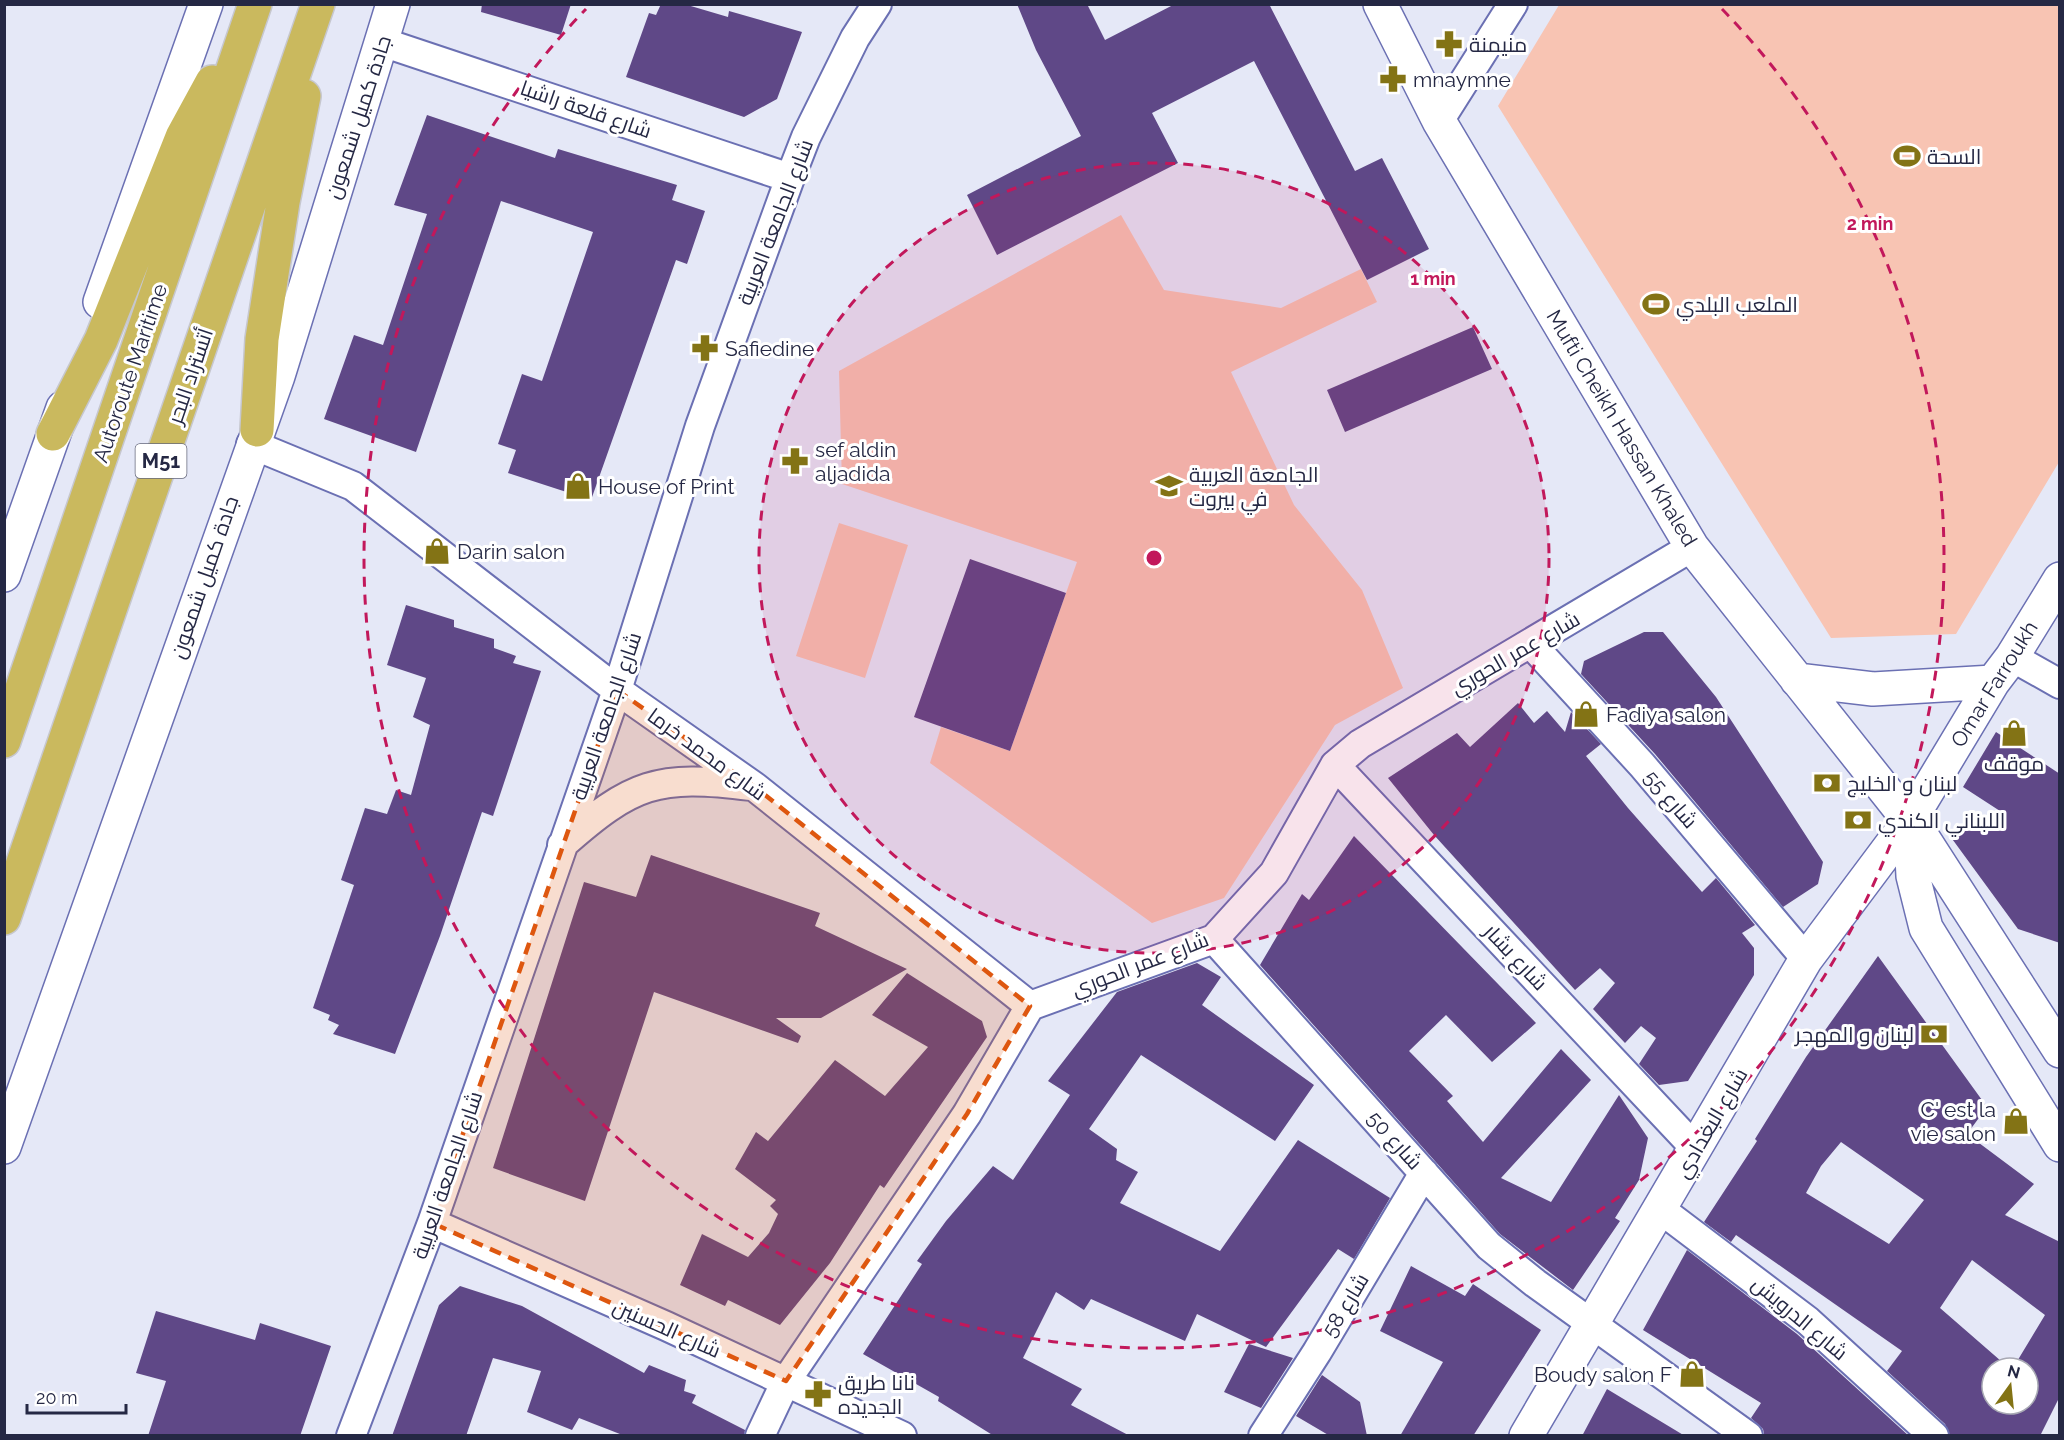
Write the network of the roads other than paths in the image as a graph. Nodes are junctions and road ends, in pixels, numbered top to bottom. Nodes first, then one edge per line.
1 (206, 4) edge
2 (318, 4) edge
3 (323, 4) edge
4 (393, 4) edge
5 (877, 4) edge
6 (1380, 4) edge
7 (1513, 4) edge
8 (254, 6) edge
9 (382, 42) junction
10 (1439, 121) junction
11 (790, 178) junction
12 (53, 435) junction
13 (254, 437) junction
14 (1692, 547) junction
15 (4, 575) edge
16 (2060, 579) edge
17 (1531, 644) junction
18 (2002, 670) junction
19 (1797, 680) junction
20 (2060, 684) edge
21 (617, 690) junction
22 (4, 741) edge
23 (1335, 765) junction
24 (755, 787) junction
25 (1910, 820) junction
26 (560, 846) junction
27 (4, 918) edge
28 (1214, 939) junction
29 (1806, 959) junction
30 (1030, 1006) junction
31 (2060, 1051) edge
32 (2060, 1145) edge
33 (4, 1147) edge
34 (1696, 1149) junction
35 (1424, 1173) junction
36 (1660, 1209) junction
37 (432, 1223) junction
38 (1592, 1324) junction
39 (786, 1381) junction
40 (351, 1436) edge
41 (760, 1436) edge
42 (902, 1436) edge
43 (1263, 1436) edge
44 (1526, 1436) edge
45 (1748, 1436) edge
46 (1934, 1436) edge

1 - 12 main road
2 - 27 highway, أتستراد البحر / M51
3 - 13 highway
4 - 9 main road, جادة كميل شمعون
5 - 11 street, شارع الجامعة العربية
6 - 10 main road, Mufti Cheikh Hassan Khaled
7 - 10 street
8 - 12 highway
8 - 22 highway, Autoroute Maritime / M51
9 - 11 street, شارع قلعة راشيا
9 - 13 main road, جادة كميل شمعون
10 - 14 main road, Mufti Cheikh Hassan Khaled
11 - 21 street, شارع الجامعة العربية
12 - 15 main road
13 - 21 street, شارع محمد خرما
13 - 33 main road, جادة كميل شمعون
14 - 17 street, شارع عمر الحوري
14 - 19 main road, Mufti Cheikh Hassan Khaled
16 - 18 main road, Omar Farroukh
17 - 23 street, شارع عمر الحوري
17 - 29 street, شارع 55
18 - 19 main road
18 - 20 street
18 - 25 main road, Omar Farroukh
19 - 25 main road, Mufti Cheikh Hassan Khaled
21 - 24 street, شارع محمد خرما
21 - 26 street, شارع الجامعة العربية
23 - 28 street, شارع عمر الحوري
23 - 34 street, شارع بشار
24 - 26 street
24 - 30 street, شارع محمد خرما
25 - 29 main road, شارع البغدادي
25 - 31 main road, Mufti Cheikh Hassan Khaled
25 - 32 main road
26 - 37 street, شارع الجامعة العربية
28 - 30 street, شارع عمر الحوري
28 - 35 street, شارع 50
29 - 34 main road, شارع البغدادي
30 - 39 street
34 - 36 main road, شارع البغدادي
35 - 38 street, شارع 50
35 - 43 street, شارع 58
36 - 38 main road, شارع البغدادي
36 - 46 street, شارع الدرويش
37 - 39 street, شارع الحسنين
37 - 40 street, شارع الجامعة العربية
38 - 44 main road, شارع البغدادي
38 - 45 street, شارع 50
39 - 41 street
39 - 42 street, شارع الحسنين

